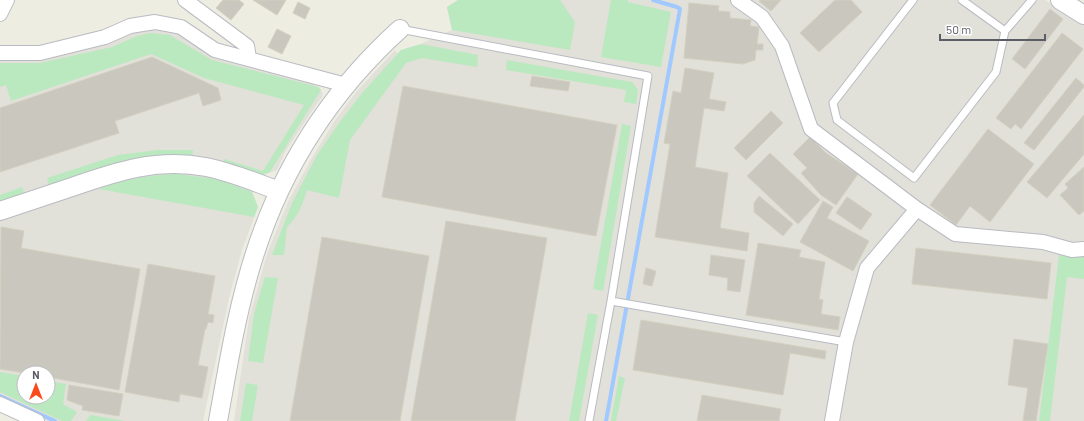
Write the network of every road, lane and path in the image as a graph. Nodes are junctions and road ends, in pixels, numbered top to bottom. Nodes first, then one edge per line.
1 (7, 0) edge
2 (185, 0) edge
3 (738, 0) edge
4 (913, 0) edge
5 (962, 0) edge
6 (1032, 0) edge
7 (1060, 0) edge
8 (0, 14) edge
9 (1084, 14) edge
10 (400, 29) joint
11 (1006, 31) junction
12 (0, 53) edge
13 (249, 58) junction
14 (346, 85) junction
15 (278, 191) junction
16 (917, 210) junction
17 (0, 211) edge
18 (1084, 249) edge
19 (611, 301) junction
20 (846, 342) junction
21 (0, 404) edge
22 (37, 421) edge
23 (218, 421) edge
24 (589, 421) edge
25 (832, 421) edge

1 - 8 street
2 - 13 street
3 - 16 street
4 - 11 lane
5 - 11 lane
6 - 11 lane
7 - 9 street
10 - 14 street
10 - 19 lane
12 - 13 street
13 - 14 street
14 - 15 street
15 - 17 street
15 - 23 street
16 - 18 street
16 - 20 street
19 - 20 lane
19 - 24 lane
20 - 25 street
21 - 22 street

